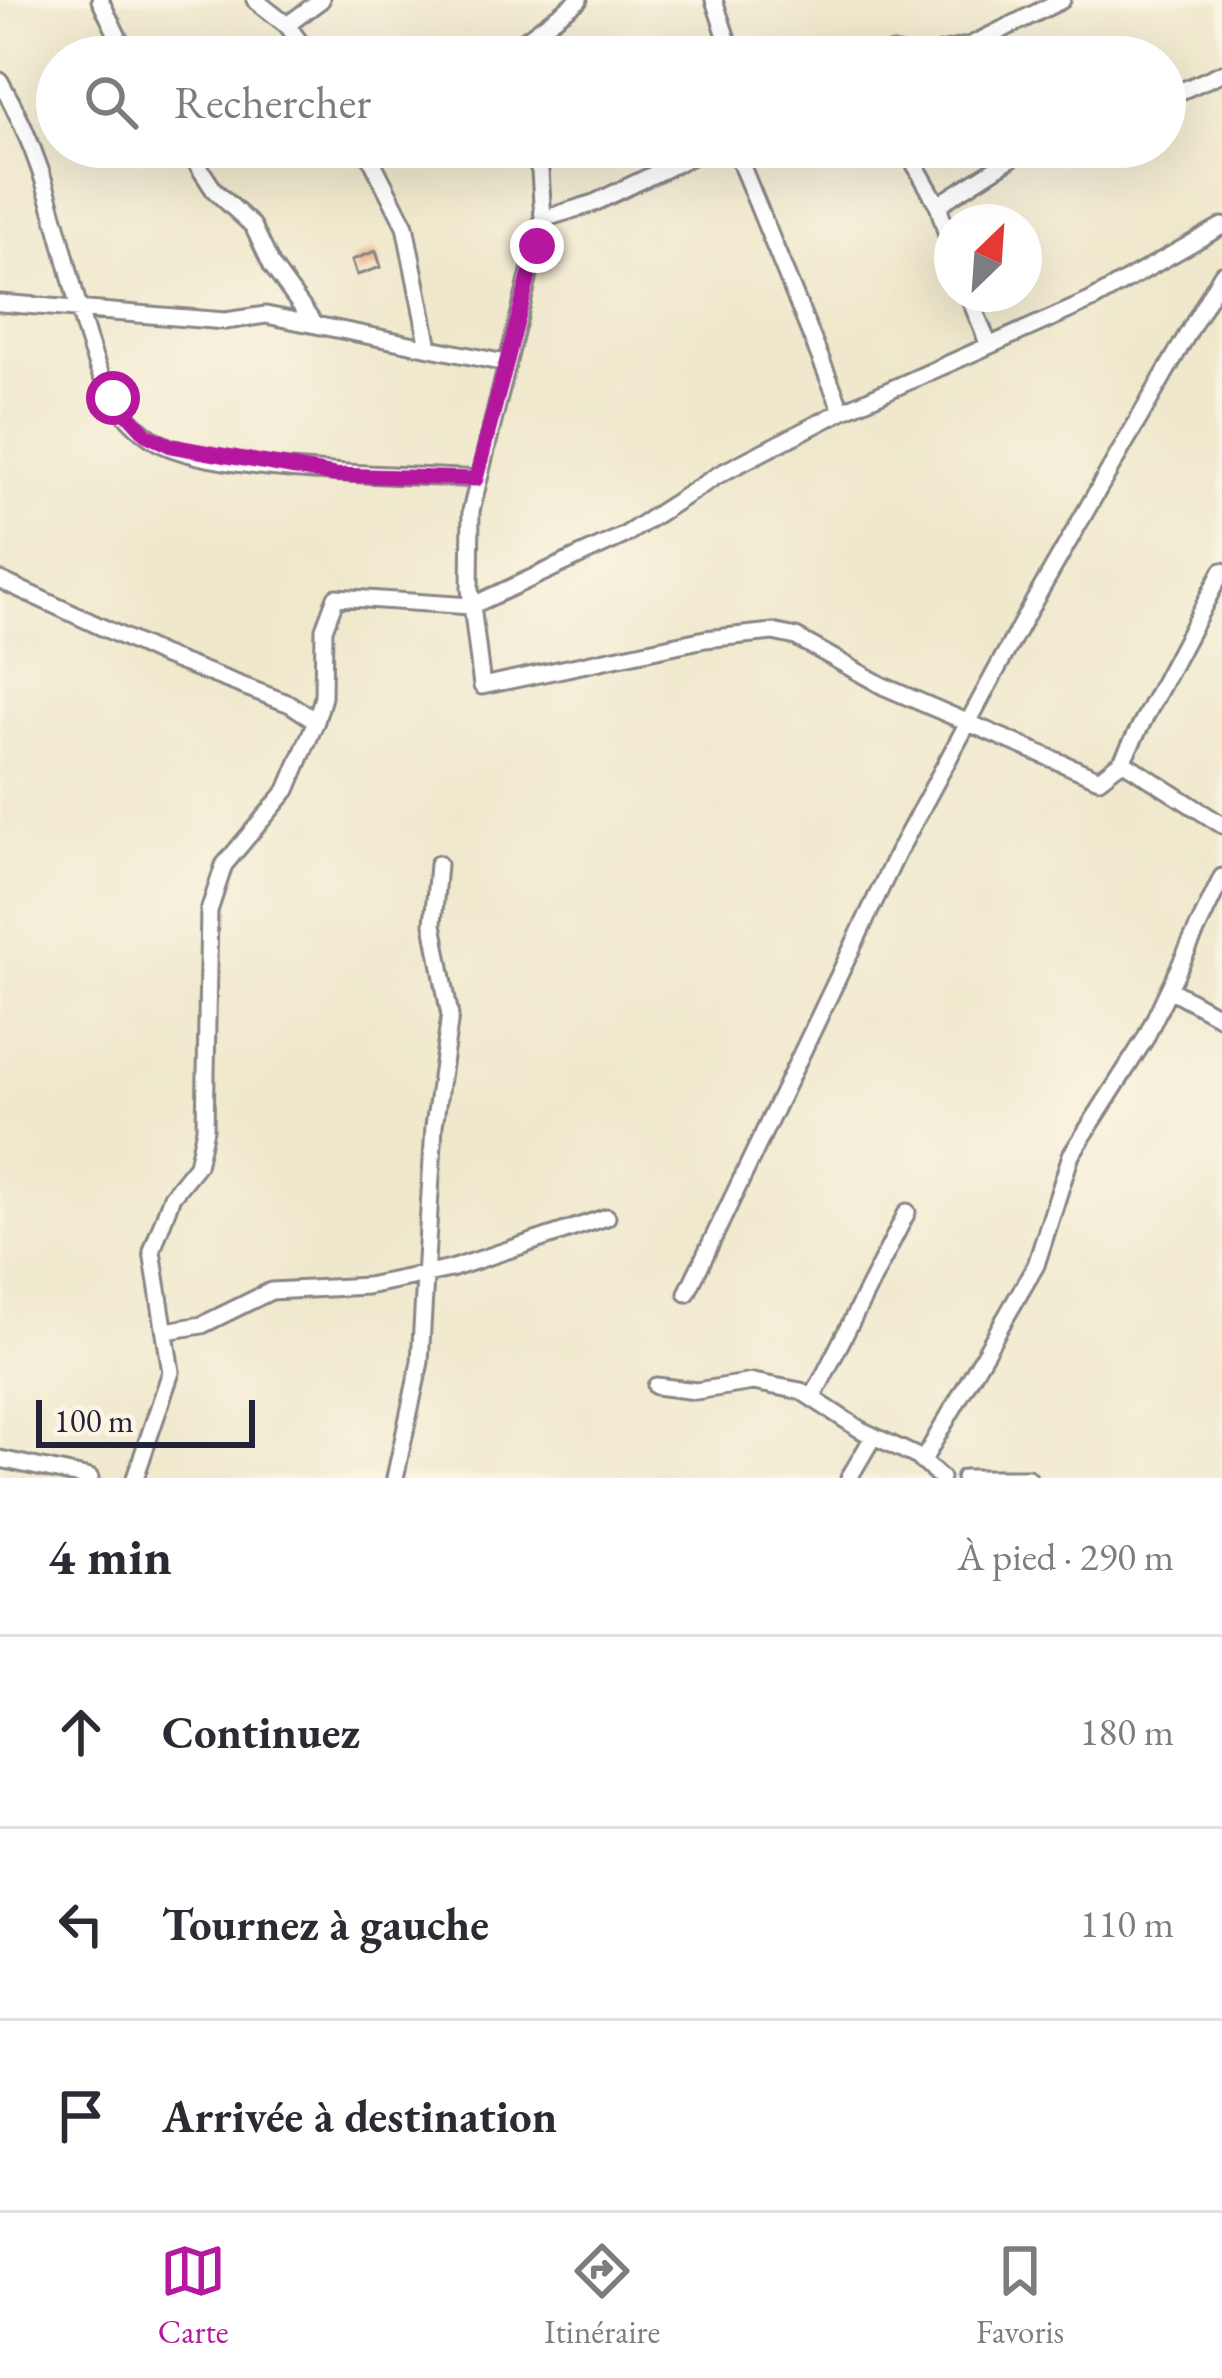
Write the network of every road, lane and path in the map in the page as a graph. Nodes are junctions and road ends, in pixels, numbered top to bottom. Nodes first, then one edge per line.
1 (100, 0) edge
2 (256, 0) edge
3 (321, 0) edge
4 (579, 0) edge
5 (714, 0) edge
6 (1062, 0) edge
7 (287, 25) junction
8 (118, 36) edge
9 (295, 36) edge
10 (530, 36) edge
11 (726, 36) edge
12 (989, 36) edge
13 (1222, 73) edge
14 (0, 81) edge
15 (1186, 89) edge
16 (36, 150) edge
17 (43, 168) edge
18 (200, 168) edge
19 (376, 168) edge
20 (539, 168) edge
21 (667, 168) edge
22 (743, 168) edge
23 (917, 168) edge
24 (996, 168) edge
25 (937, 204) edge
26 (940, 204) edge
27 (543, 219) junction
28 (1222, 226) edge
29 (1222, 274) edge
30 (0, 303) edge
31 (78, 307) junction
32 (975, 312) edge
33 (312, 321) junction
34 (988, 343) junction
35 (429, 347) junction
36 (505, 363) junction
37 (842, 411) junction
38 (476, 479) junction
39 (1222, 572) edge
40 (0, 580) edge
41 (471, 606) junction
42 (316, 721) junction
43 (968, 722) junction
44 (1121, 760) junction
45 (1222, 825) edge
46 (438, 864) dead end
47 (1222, 877) edge
48 (1171, 990) junction
49 (1222, 1018) edge
50 (907, 1212) dead end
51 (607, 1217) dead end
52 (422, 1273) junction
53 (687, 1293) dead end
54 (166, 1331) junction
55 (656, 1386) dead end
56 (813, 1397) junction
57 (873, 1437) junction
58 (0, 1460) edge
59 (922, 1462) junction
60 (90, 1478) edge
61 (136, 1478) edge
62 (395, 1478) edge
63 (849, 1478) edge
64 (941, 1478) edge
65 (964, 1478) edge
66 (1028, 1478) edge

1 - 8 street
2 - 7 street
3 - 7 street
4 - 10 street
5 - 11 street
6 - 12 street
7 - 9 street
13 - 15 street
14 - 16 street
17 - 31 street
18 - 33 street
19 - 35 street
20 - 27 street
21 - 27 street
22 - 37 street
23 - 25 street
24 - 26 street
27 - 36 street
28 - 34 street
29 - 43 street
30 - 31 street
31 - 33 street
31 - 38 street
32 - 34 street
33 - 35 street
34 - 37 street
35 - 36 street
36 - 38 street
37 - 41 street
38 - 41 street
39 - 44 street
40 - 42 street
41 - 42 street
41 - 43 street
42 - 54 street
43 - 44 street
43 - 53 street
44 - 45 street
46 - 52 street
47 - 48 street
48 - 49 street
48 - 59 street
50 - 56 street
51 - 52 street
52 - 54 street
52 - 62 street
54 - 61 street
55 - 56 street
56 - 57 street
57 - 59 street
57 - 63 street
58 - 60 street
59 - 64 street
65 - 66 street

